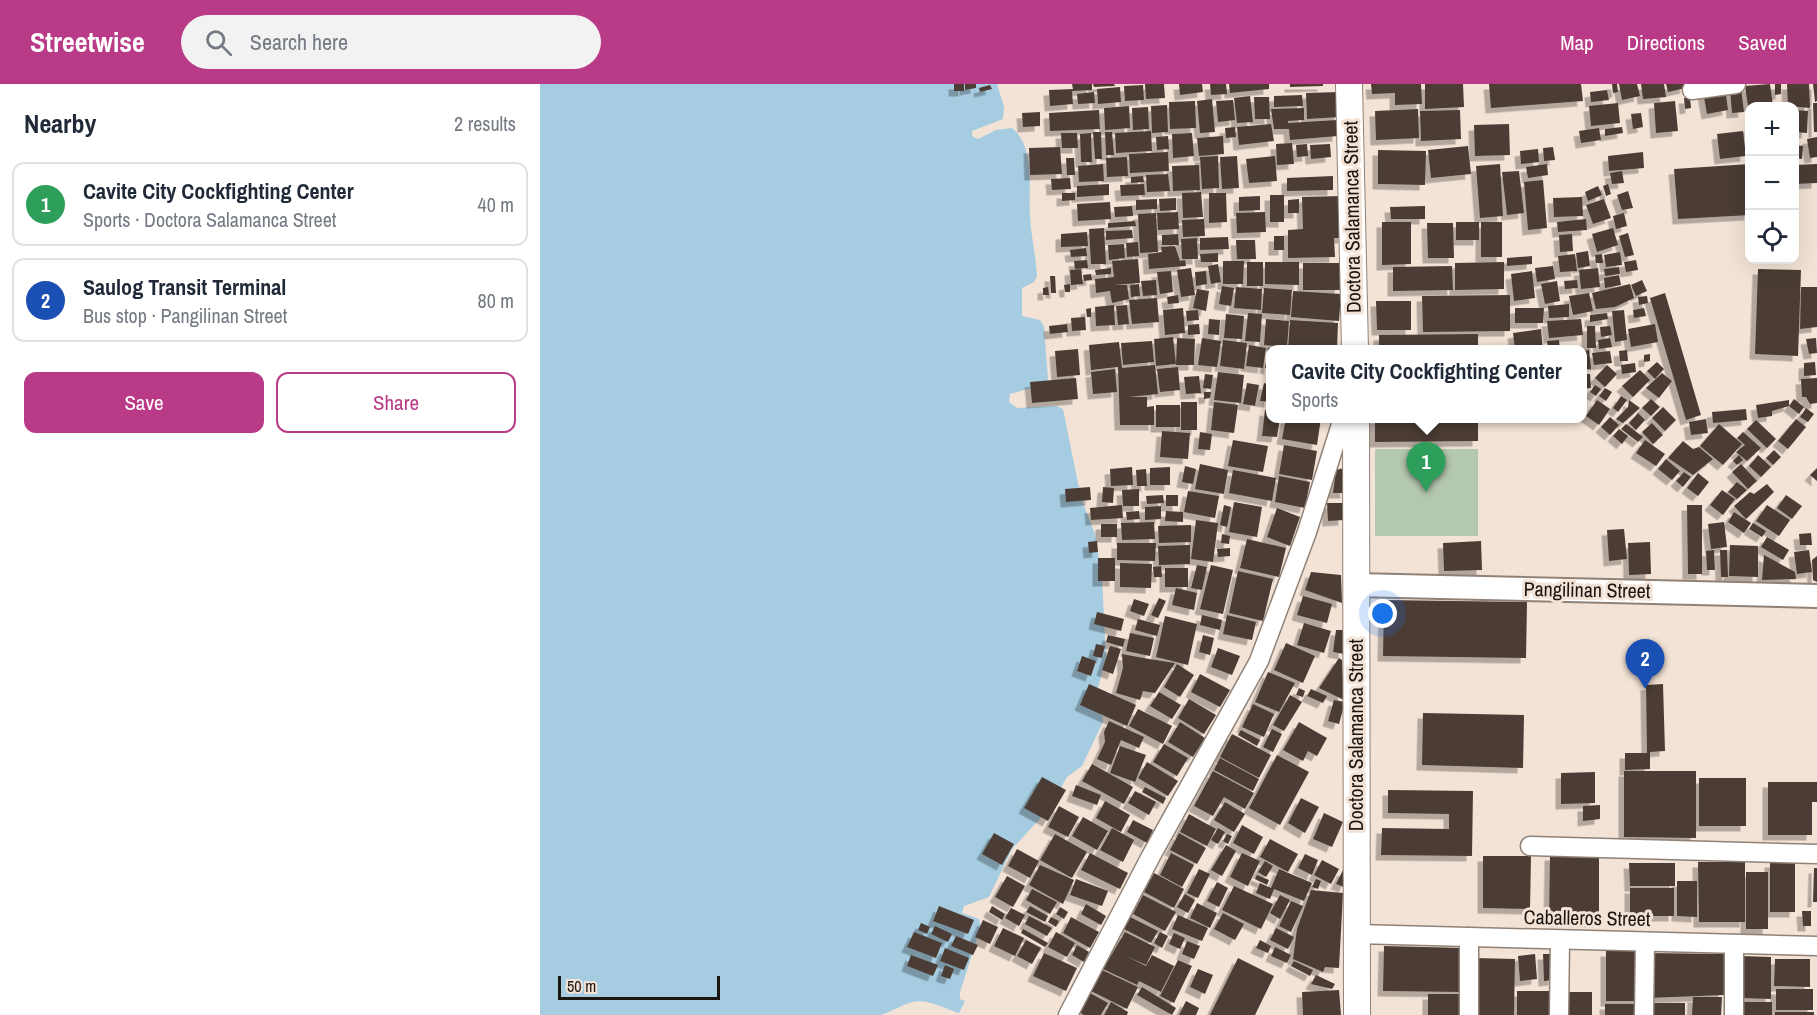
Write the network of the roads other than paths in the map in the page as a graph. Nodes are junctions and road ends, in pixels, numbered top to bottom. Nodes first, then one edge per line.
1 (1349, 84) edge
2 (1736, 84) edge
3 (1692, 90) dead end
4 (1355, 345) edge
5 (1341, 423) edge
6 (1356, 423) edge
7 (1356, 585) junction
8 (1817, 596) edge
9 (1530, 846) dead end
10 (1817, 854) edge
11 (1356, 934) junction
12 (1469, 937) junction
13 (1560, 940) junction
14 (1645, 942) junction
15 (1734, 944) junction
16 (1817, 946) edge
17 (1068, 1015) edge
18 (1357, 1015) edge
19 (1469, 1015) edge
20 (1559, 1015) edge
21 (1644, 1015) edge
22 (1734, 1015) edge

1 - 4 main road, Doctora Salamanca Street
2 - 3 street
5 - 17 street
6 - 7 main road, Doctora Salamanca Street
7 - 8 street, Pangilinan Street
7 - 11 main road, Doctora Salamanca Street
9 - 10 street
11 - 12 street, Caballeros Street
11 - 18 main road, Doctora Salamanca Street
12 - 13 street, Caballeros Street
12 - 19 street
13 - 14 street, Caballeros Street
13 - 20 street
14 - 15 street, Caballeros Street
14 - 21 street
15 - 16 street, Caballeros Street
15 - 22 street

